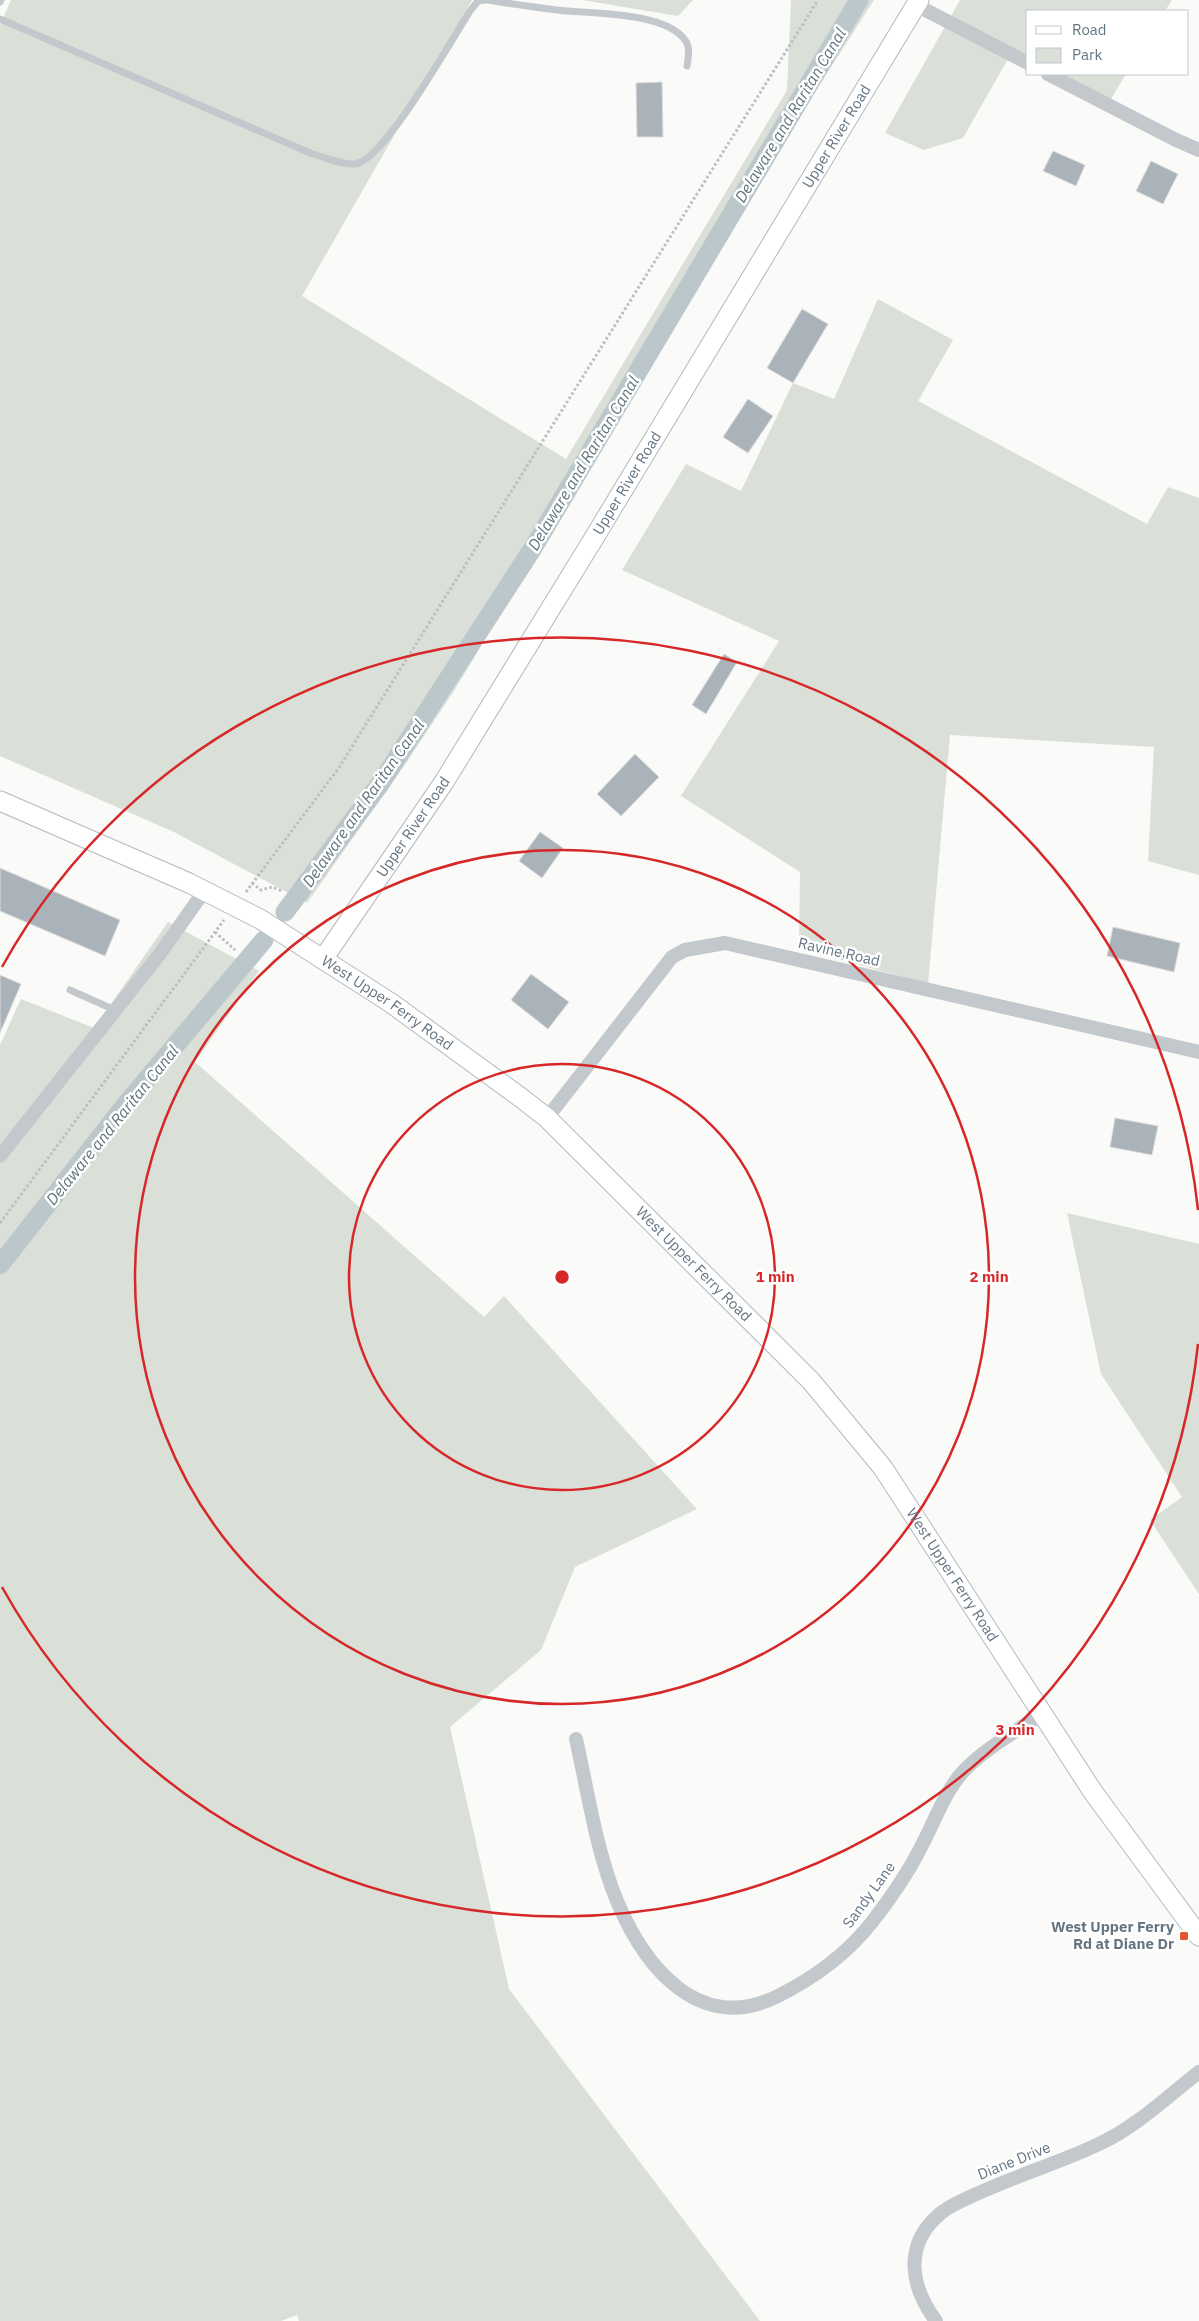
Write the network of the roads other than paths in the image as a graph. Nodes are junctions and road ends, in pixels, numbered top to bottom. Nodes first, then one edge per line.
1 (487, 0) edge
2 (917, 3) edge
3 (0, 19) edge
4 (1026, 63) edge
5 (687, 66) dead end
6 (1050, 75) edge
7 (1199, 150) edge
8 (0, 801) edge
9 (205, 890) junction
10 (324, 959) junction
11 (70, 990) dead end
12 (115, 1010) junction
13 (1199, 1052) edge
14 (547, 1118) junction
15 (0, 1156) edge
16 (1041, 1714) junction
17 (576, 1739) dead end
18 (1199, 1936) edge
19 (1199, 2072) edge
20 (936, 2321) edge

1 - 3 lane
1 - 5 lane
2 - 4 street
2 - 10 main road, Upper River Road
6 - 7 street
8 - 9 main road, West Upper Ferry Road
9 - 10 main road, West Upper Ferry Road
9 - 12 street
10 - 14 main road, West Upper Ferry Road
11 - 12 lane
12 - 15 street
13 - 14 street, Ravine Road
14 - 16 main road, West Upper Ferry Road
16 - 17 street, Sandy Lane
16 - 18 main road, West Upper Ferry Road
19 - 20 street, Diane Drive

